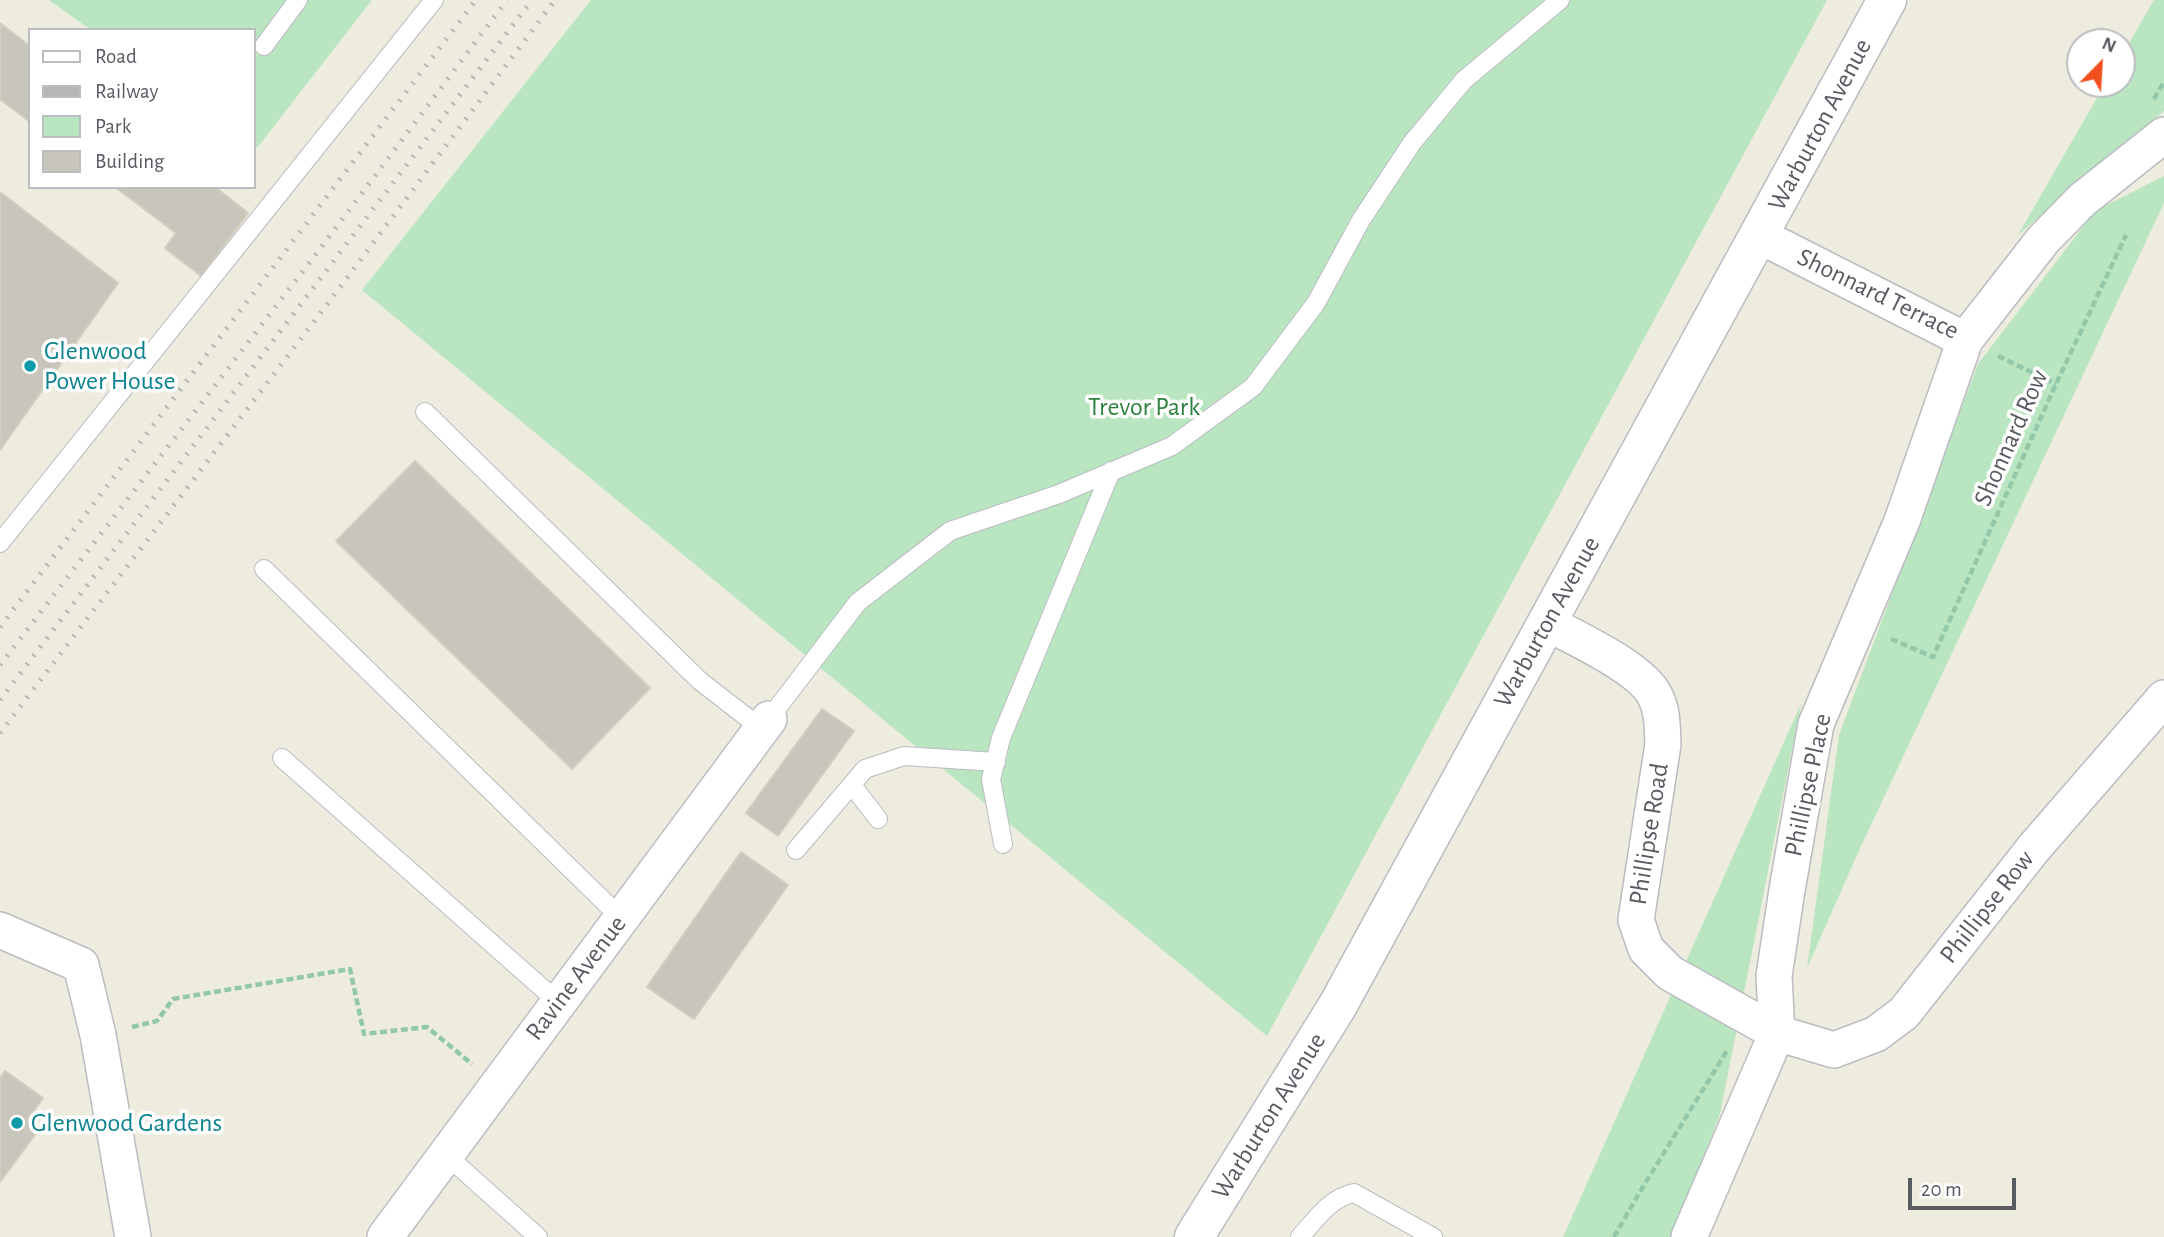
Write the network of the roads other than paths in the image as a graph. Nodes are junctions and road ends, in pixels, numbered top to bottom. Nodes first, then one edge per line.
1 (298, 0) edge
2 (435, 0) edge
3 (1560, 0) edge
4 (1887, 0) edge
5 (264, 46) dead end
6 (2164, 135) edge
7 (1760, 236) junction
8 (1965, 341) junction
9 (425, 412) dead end
10 (1111, 471) junction
11 (0, 543) edge
12 (264, 569) dead end
13 (1546, 622) junction
14 (2164, 698) edge
15 (765, 724) junction
16 (282, 758) dead end
17 (996, 762) junction
18 (852, 785) junction
19 (878, 819) dead end
20 (1003, 844) dead end
21 (796, 850) dead end
22 (621, 918) junction
23 (0, 930) edge
24 (558, 1002) junction
25 (1777, 1033) junction
26 (445, 1154) junction
27 (1203, 1233) edge
28 (527, 1234) edge
29 (133, 1237) edge
30 (385, 1237) edge
31 (1300, 1237) edge
32 (1433, 1237) edge
33 (1689, 1237) edge

1 - 5 lane
2 - 11 lane
3 - 10 lane
4 - 7 street, Warburton Avenue
6 - 8 street, Shonnard Terrace
7 - 8 street, Shonnard Terrace
7 - 13 street, Warburton Avenue
8 - 25 street, Phillipse Place
9 - 15 lane
10 - 15 lane
10 - 17 lane
12 - 22 lane
13 - 25 street, Phillipse Road
13 - 27 street, Warburton Avenue
14 - 25 street, Phillipse Row
15 - 22 street, Ravine Avenue
16 - 24 lane
17 - 18 lane
17 - 20 lane
18 - 19 lane
18 - 21 lane
22 - 24 street, Ravine Avenue
23 - 29 street
24 - 26 street, Ravine Avenue
25 - 33 street, Phillipse Place
26 - 28 lane
26 - 30 street, Ravine Avenue
31 - 32 lane

